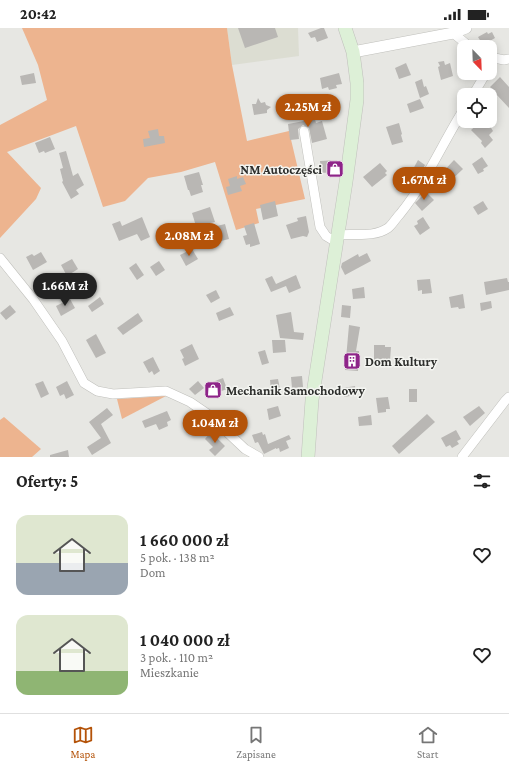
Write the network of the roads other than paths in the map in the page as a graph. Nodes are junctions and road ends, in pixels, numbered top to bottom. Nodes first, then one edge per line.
1 (345, 28) edge
2 (466, 28) edge
3 (453, 33) junction
4 (462, 40) edge
5 (353, 52) junction
6 (457, 121) edge
7 (304, 131) dead end
8 (336, 238) junction
9 (0, 258) edge
10 (509, 397) edge
11 (260, 457) edge
12 (308, 457) edge
13 (462, 457) edge

1 - 5 main road
2 - 3 street
3 - 4 street
3 - 5 street
5 - 8 main road
6 - 8 street
7 - 8 street
8 - 12 main road
9 - 11 street
10 - 13 street

